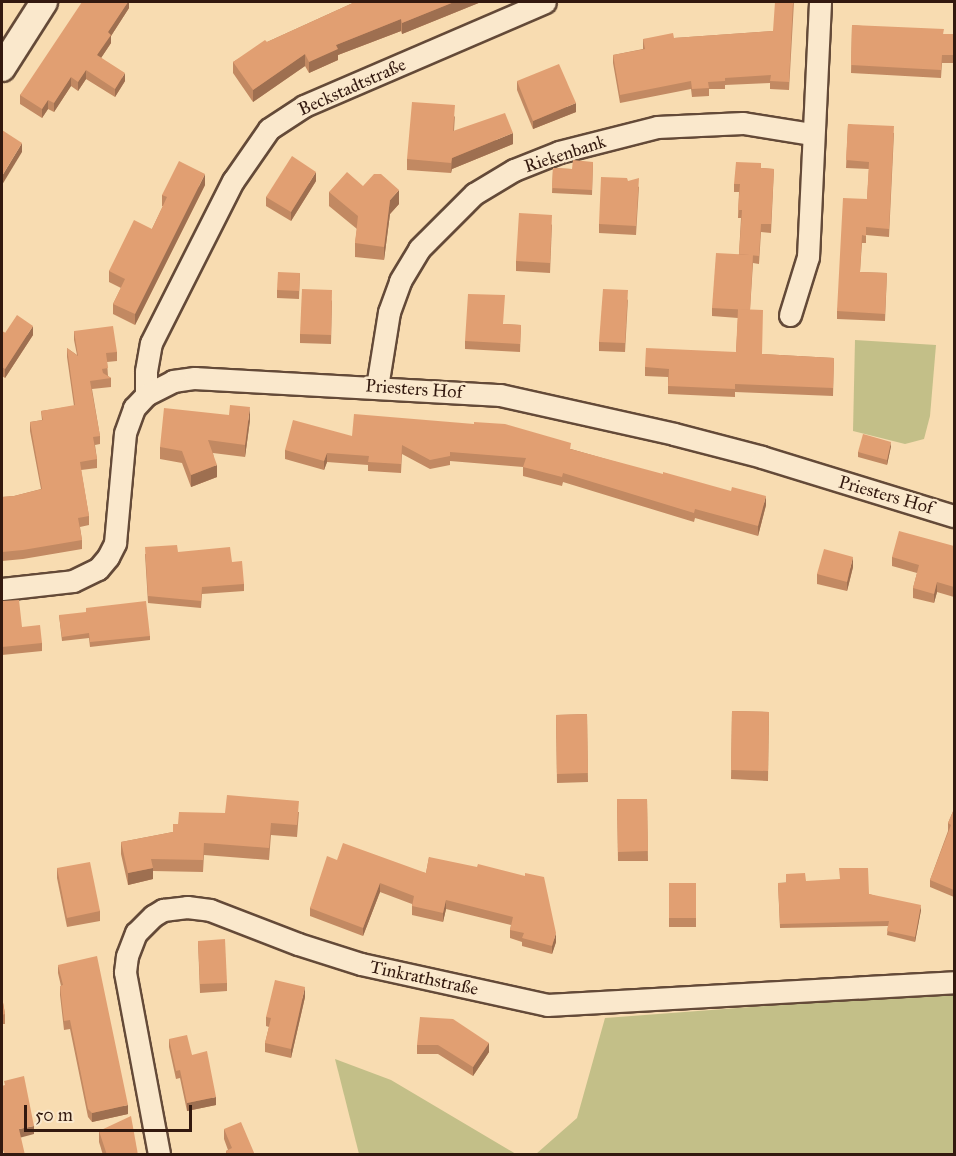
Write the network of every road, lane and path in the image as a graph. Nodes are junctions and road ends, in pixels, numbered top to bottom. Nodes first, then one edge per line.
1 (44, 2) edge
2 (544, 2) edge
3 (820, 2) edge
4 (2, 68) edge
5 (812, 135) junction
6 (790, 315) dead end
7 (377, 387) junction
8 (146, 395) junction
9 (954, 516) edge
10 (2, 589) edge
11 (954, 982) edge
12 (159, 1155) edge

1 - 4 street
2 - 8 street, Beckstadtstraße
3 - 5 street
5 - 6 street
5 - 7 street, Riekenbank
7 - 8 street, Priesters Hof
7 - 9 street, Priesters Hof
8 - 10 street, Priesters Hof
11 - 12 street, Tinkrathstraße

